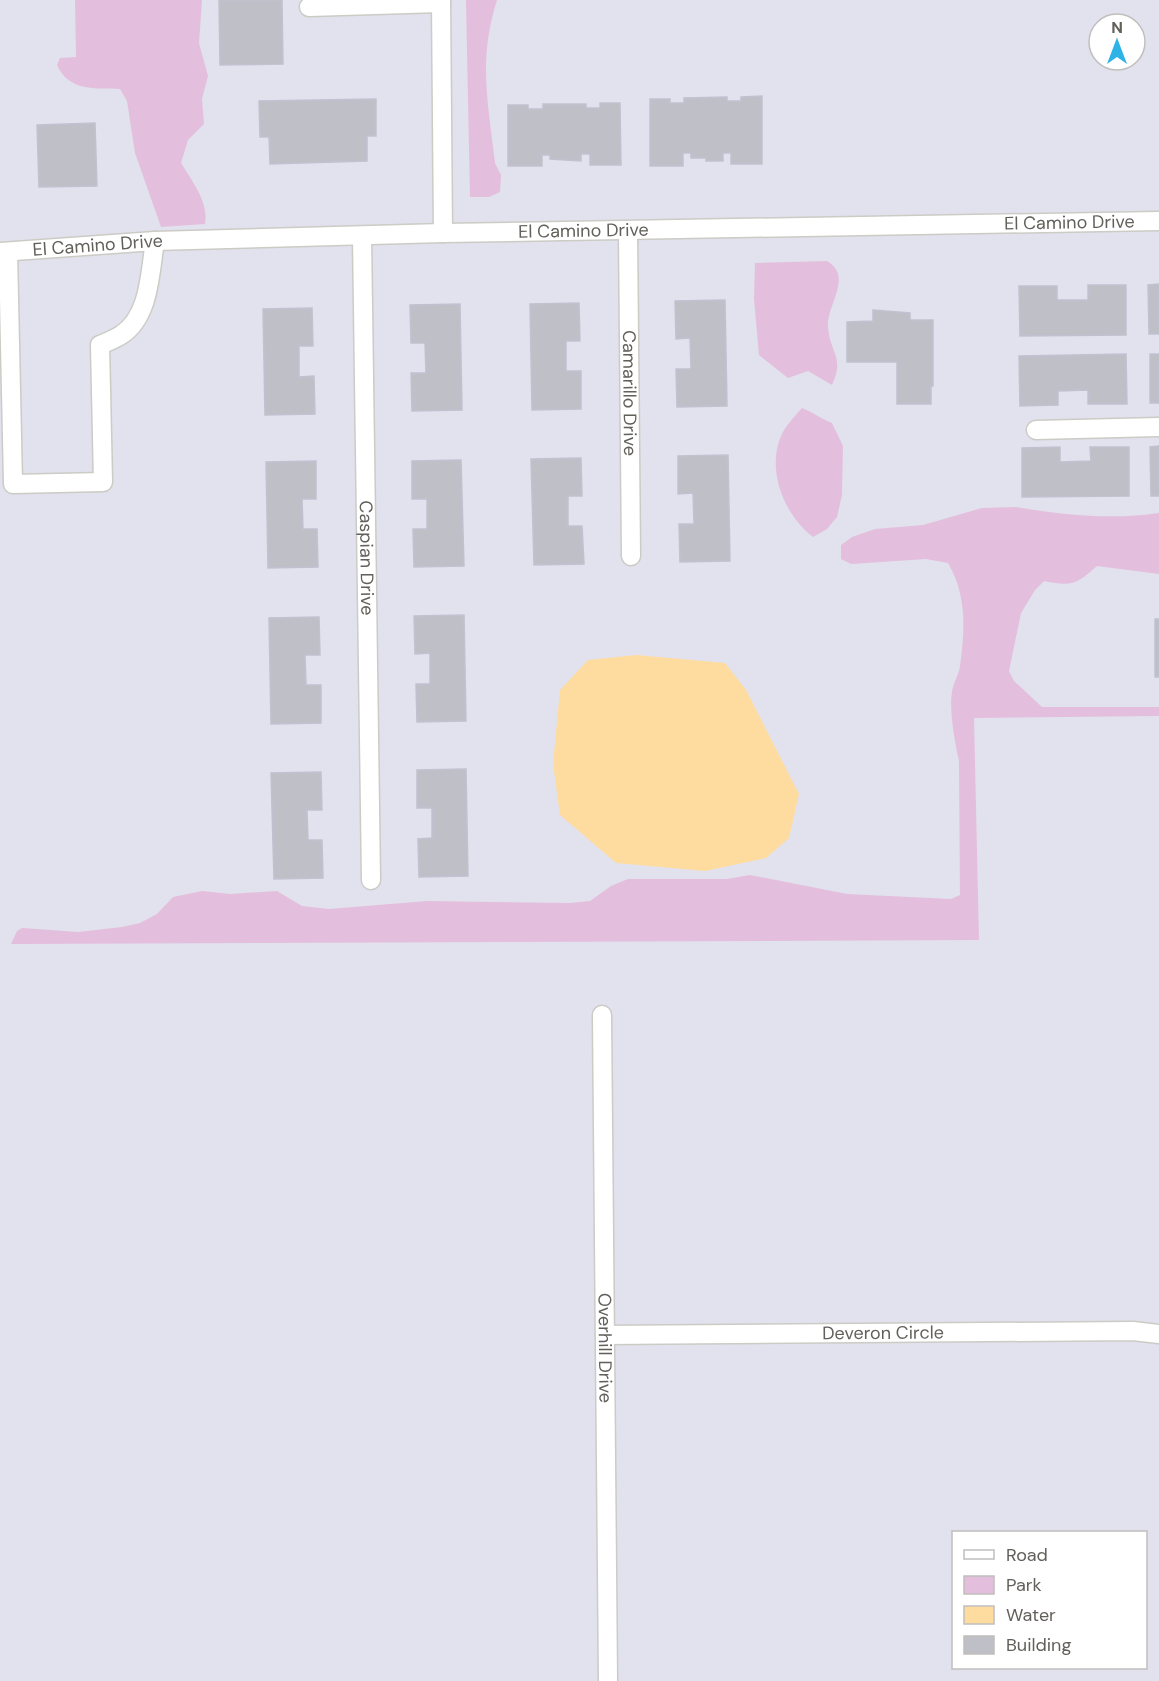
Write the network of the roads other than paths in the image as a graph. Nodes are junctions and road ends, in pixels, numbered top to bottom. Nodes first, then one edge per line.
1 (441, 2) edge
2 (309, 7) dead end
3 (1159, 220) edge
4 (628, 231) junction
5 (443, 233) junction
6 (362, 236) junction
7 (155, 241) junction
8 (4, 252) edge
9 (4, 318) edge
10 (1159, 427) edge
11 (1036, 430) dead end
12 (631, 556) dead end
13 (371, 880) dead end
14 (602, 1015) dead end
15 (1159, 1334) edge
16 (605, 1335) junction
17 (608, 1681) edge

1 - 2 street
1 - 5 street
3 - 4 street, El Camino Drive
4 - 5 street, El Camino Drive
4 - 12 street, Camarillo Drive
5 - 6 street, El Camino Drive
6 - 7 street, El Camino Drive
6 - 13 street, Caspian Drive
7 - 8 street, El Camino Drive
7 - 9 street
8 - 9 street
10 - 11 street
14 - 16 street, Overhill Drive
15 - 16 street, Deveron Circle
16 - 17 street, Overhill Drive

